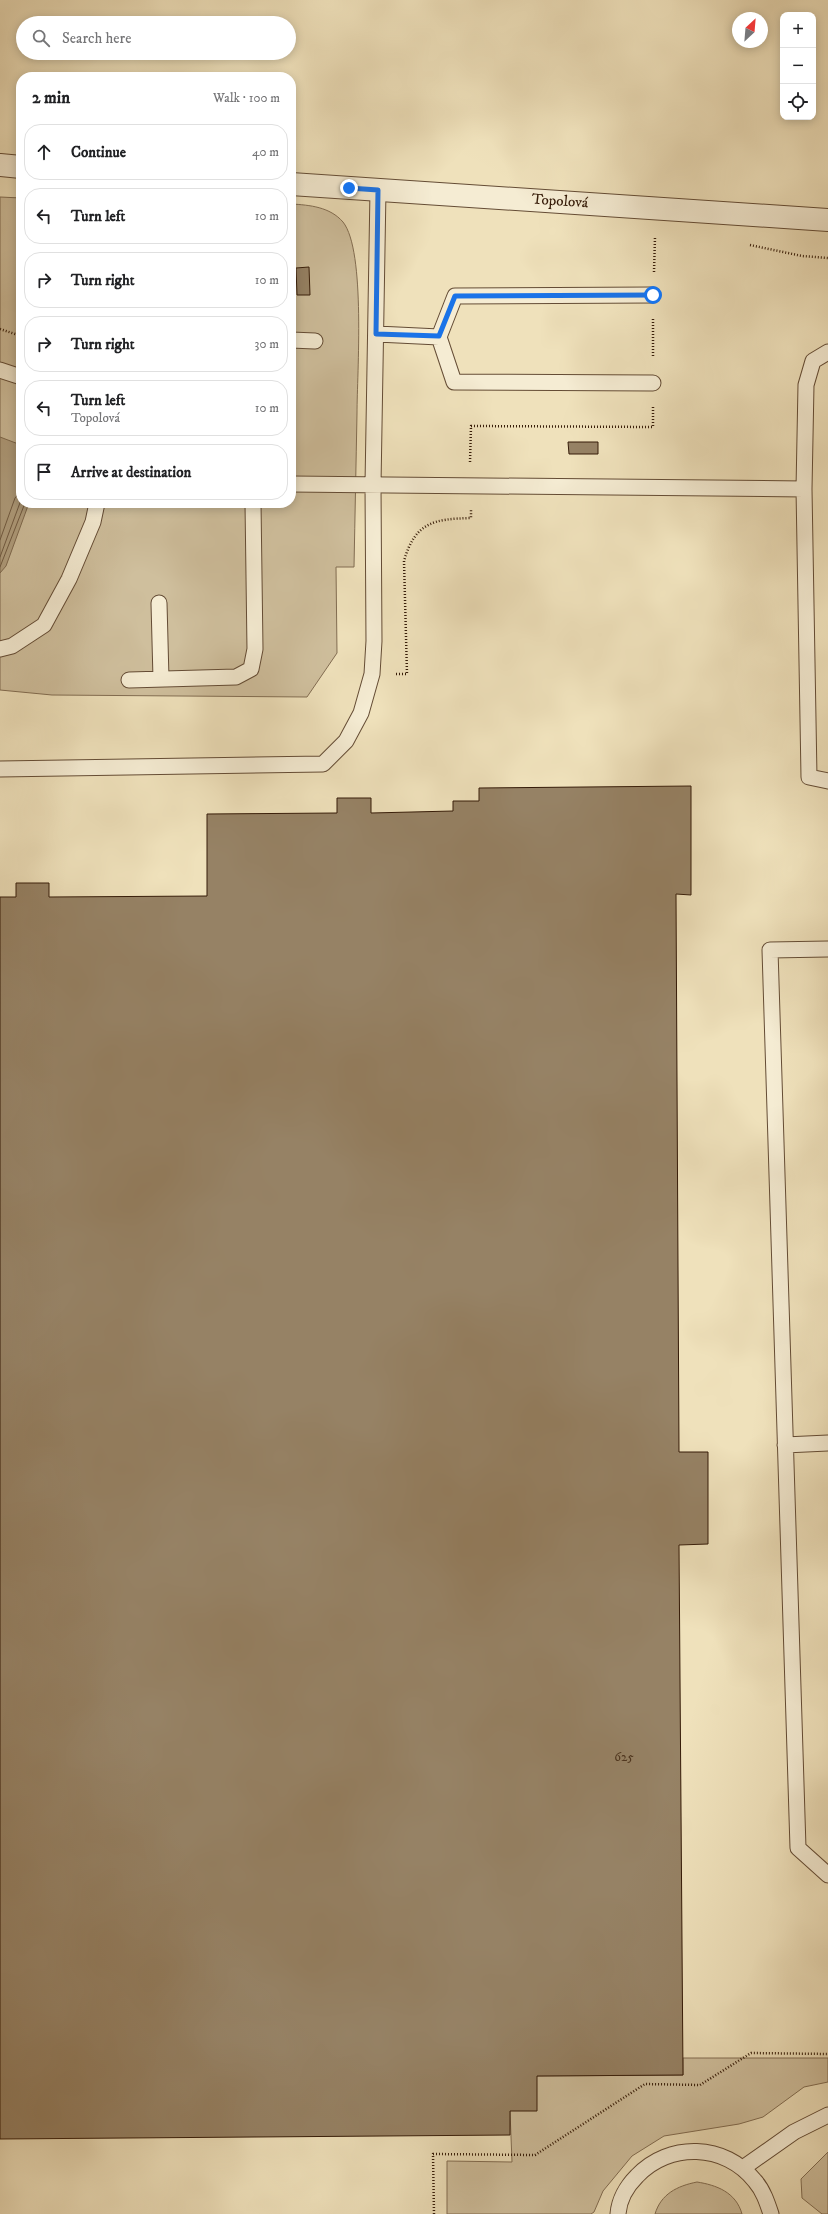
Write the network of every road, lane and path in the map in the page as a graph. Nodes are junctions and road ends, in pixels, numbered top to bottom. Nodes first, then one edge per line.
1 (0, 165) edge
2 (16, 167) edge
3 (296, 184) edge
4 (378, 190) junction
5 (828, 220) edge
6 (656, 231) dead end
7 (749, 244) dead end
8 (828, 258) edge
9 (653, 295) junction
10 (0, 328) edge
11 (16, 334) edge
12 (376, 334) junction
13 (439, 336) junction
14 (296, 340) edge
15 (315, 341) dead end
16 (828, 352) edge
17 (0, 370) edge
18 (16, 375) edge
19 (653, 383) junction
20 (296, 484) edge
21 (373, 485) junction
22 (470, 486) junction
23 (804, 489) junction
24 (96, 508) edge
25 (252, 508) edge
26 (159, 603) dead end
27 (0, 649) edge
28 (372, 674) junction
29 (161, 679) junction
30 (129, 680) dead end
31 (0, 769) edge
32 (828, 781) edge
33 (828, 949) edge
34 (828, 1443) edge
35 (785, 1444) junction
36 (828, 1875) edge
37 (828, 2054) edge
38 (828, 2115) edge
39 (743, 2168) junction
40 (434, 2214) edge
41 (618, 2214) edge
42 (770, 2214) edge

1 - 2 street
3 - 4 street, Topolová
4 - 5 street, Topolová
4 - 12 lane
6 - 9 path
7 - 8 path
9 - 13 lane
9 - 19 path
10 - 11 path
12 - 13 lane
12 - 21 lane
13 - 19 lane
14 - 15 lane
16 - 23 lane
17 - 18 lane
19 - 22 path
20 - 21 lane
21 - 22 lane
21 - 28 lane
22 - 23 lane
22 - 28 path
23 - 32 lane
24 - 27 lane
25 - 29 lane
26 - 29 lane
28 - 31 lane
29 - 30 lane
33 - 35 lane
34 - 35 lane
35 - 36 lane
37 - 40 path
38 - 39 lane
39 - 41 lane
39 - 42 lane

